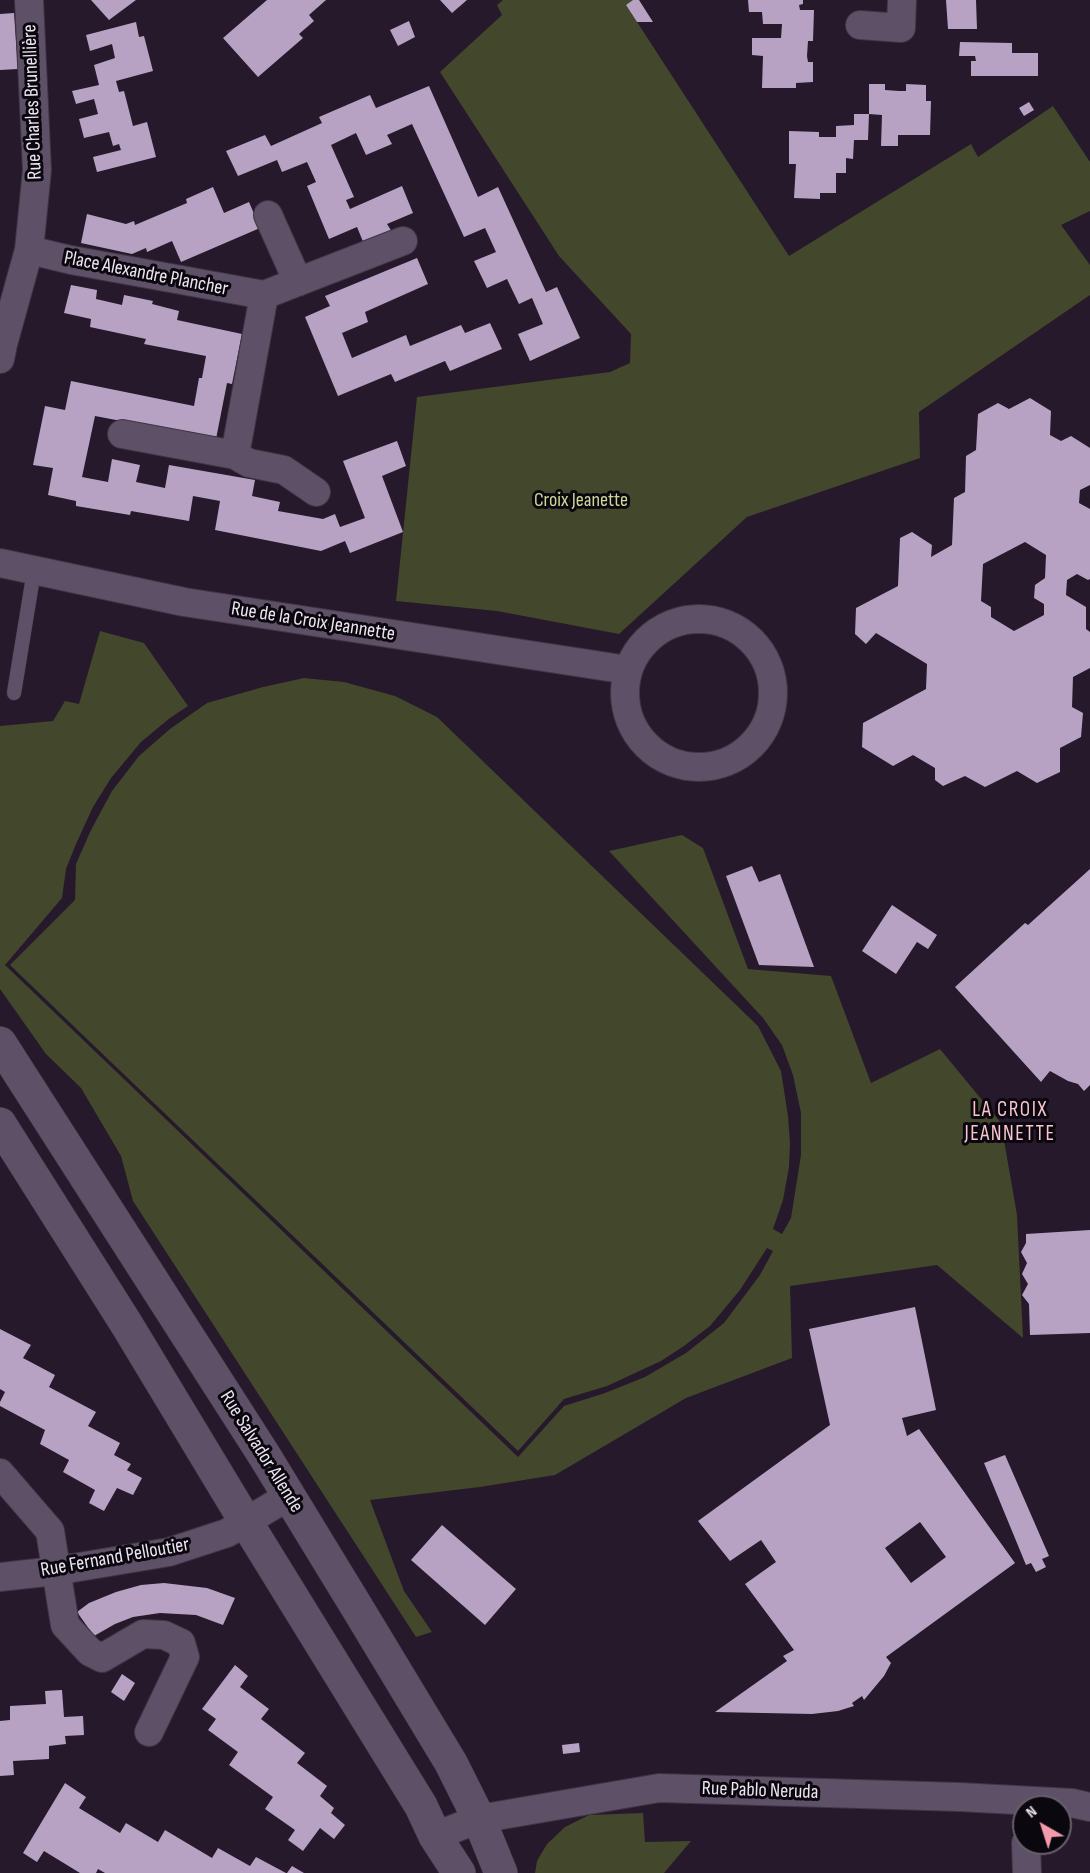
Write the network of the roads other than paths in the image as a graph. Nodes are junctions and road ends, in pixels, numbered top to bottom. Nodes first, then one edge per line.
1 (29, 0) edge
2 (902, 0) edge
3 (860, 26) dead end
4 (268, 215) dead end
5 (403, 241) dead end
6 (29, 250) junction
7 (298, 282) junction
8 (264, 296) junction
9 (1, 349) edge
10 (122, 434) dead end
11 (235, 455) junction
12 (316, 492) dead end
13 (0, 564) edge
14 (34, 571) junction
15 (628, 670) junction
16 (14, 693) dead end
17 (0, 1042) edge
18 (0, 1124) edge
19 (0, 1473) edge
20 (289, 1496) junction
21 (246, 1522) junction
22 (55, 1571) junction
23 (0, 1577) edge
24 (149, 1732) dead end
25 (1012, 1803) edge
26 (1072, 1803) edge
27 (1090, 1807) edge
28 (479, 1819) junction
29 (435, 1836) junction
30 (1026, 1855) edge
31 (459, 1873) edge
32 (501, 1873) edge
33 (1027, 1873) edge

1 - 6 street, Rue Charles Brunellière
2 - 3 street
4 - 7 street
5 - 7 street
6 - 8 street, Place Alexandre Plancher
6 - 9 street, Rue Charles Brunellière
7 - 8 street
8 - 11 street
10 - 11 street
11 - 12 street
13 - 14 street, Rue de la Croix Jeannette
14 - 15 street, Rue de la Croix Jeannette
14 - 16 lane
15 - 15 street
17 - 20 street, Rue Salvador Allende
18 - 21 street
19 - 22 street
20 - 21 street, Rue Fernand Pelloutier
20 - 28 street, Rue Salvador Allende
21 - 22 street, Rue Fernand Pelloutier
21 - 29 street
22 - 23 street, Rue Fernand Pelloutier
22 - 24 street
25 - 28 street, Rue Pablo Neruda
26 - 27 street, Rue Pablo Neruda
28 - 29 street, Rue Pablo Neruda
28 - 32 street, Rue Salvador Allende
29 - 31 street
30 - 33 street

